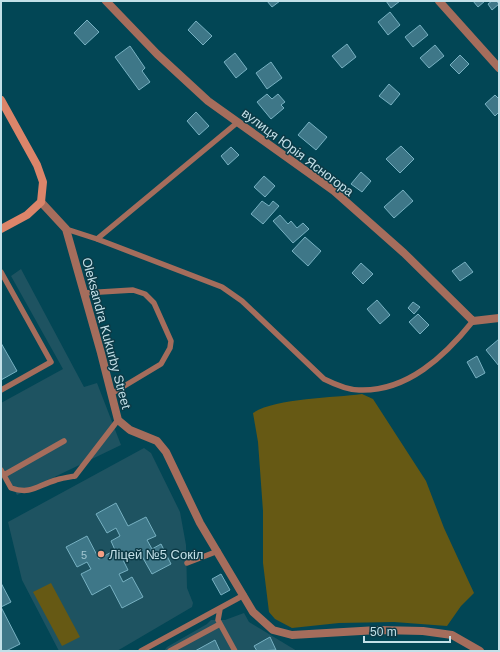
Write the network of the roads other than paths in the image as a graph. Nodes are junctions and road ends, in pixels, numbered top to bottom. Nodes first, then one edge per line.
1 (106, 1) edge
2 (439, 1) edge
3 (499, 68) edge
4 (1, 100) edge
5 (238, 122) junction
6 (41, 202) junction
7 (1, 229) edge
8 (66, 229) junction
9 (97, 239) junction
10 (1, 272) edge
11 (84, 293) junction
12 (499, 318) edge
13 (473, 321) junction
14 (1, 390) edge
15 (111, 394) junction
16 (118, 420) junction
17 (64, 441) dead end
18 (2, 472) edge
19 (218, 551) junction
20 (187, 563) dead end
21 (244, 595) junction
22 (220, 608) junction
23 (220, 624) junction
24 (141, 651) edge
25 (170, 651) edge
26 (235, 651) edge
27 (480, 651) edge

1 - 5 street, вулиця Юрія Ясногора
2 - 3 street
4 - 6 street
5 - 9 lane
5 - 13 street, вулиця Юрія Ясногора
6 - 7 street
6 - 8 street, Oleksandra Kukurby Street
8 - 9 lane
8 - 11 street, Oleksandra Kukurby Street
9 - 13 lane
10 - 14 lane
11 - 15 street, Oleksandra Kukurby Street
11 - 15 lane
12 - 13 street
15 - 16 street, Oleksandra Kukurby Street
16 - 18 lane
16 - 19 street, Oleksandra Kukurby Street
17 - 18 lane
19 - 20 lane
19 - 21 street, Oleksandra Kukurby Street
21 - 22 lane
21 - 27 street, Oleksandra Kukurby Street
22 - 23 lane
22 - 24 lane
23 - 25 lane
23 - 26 lane

